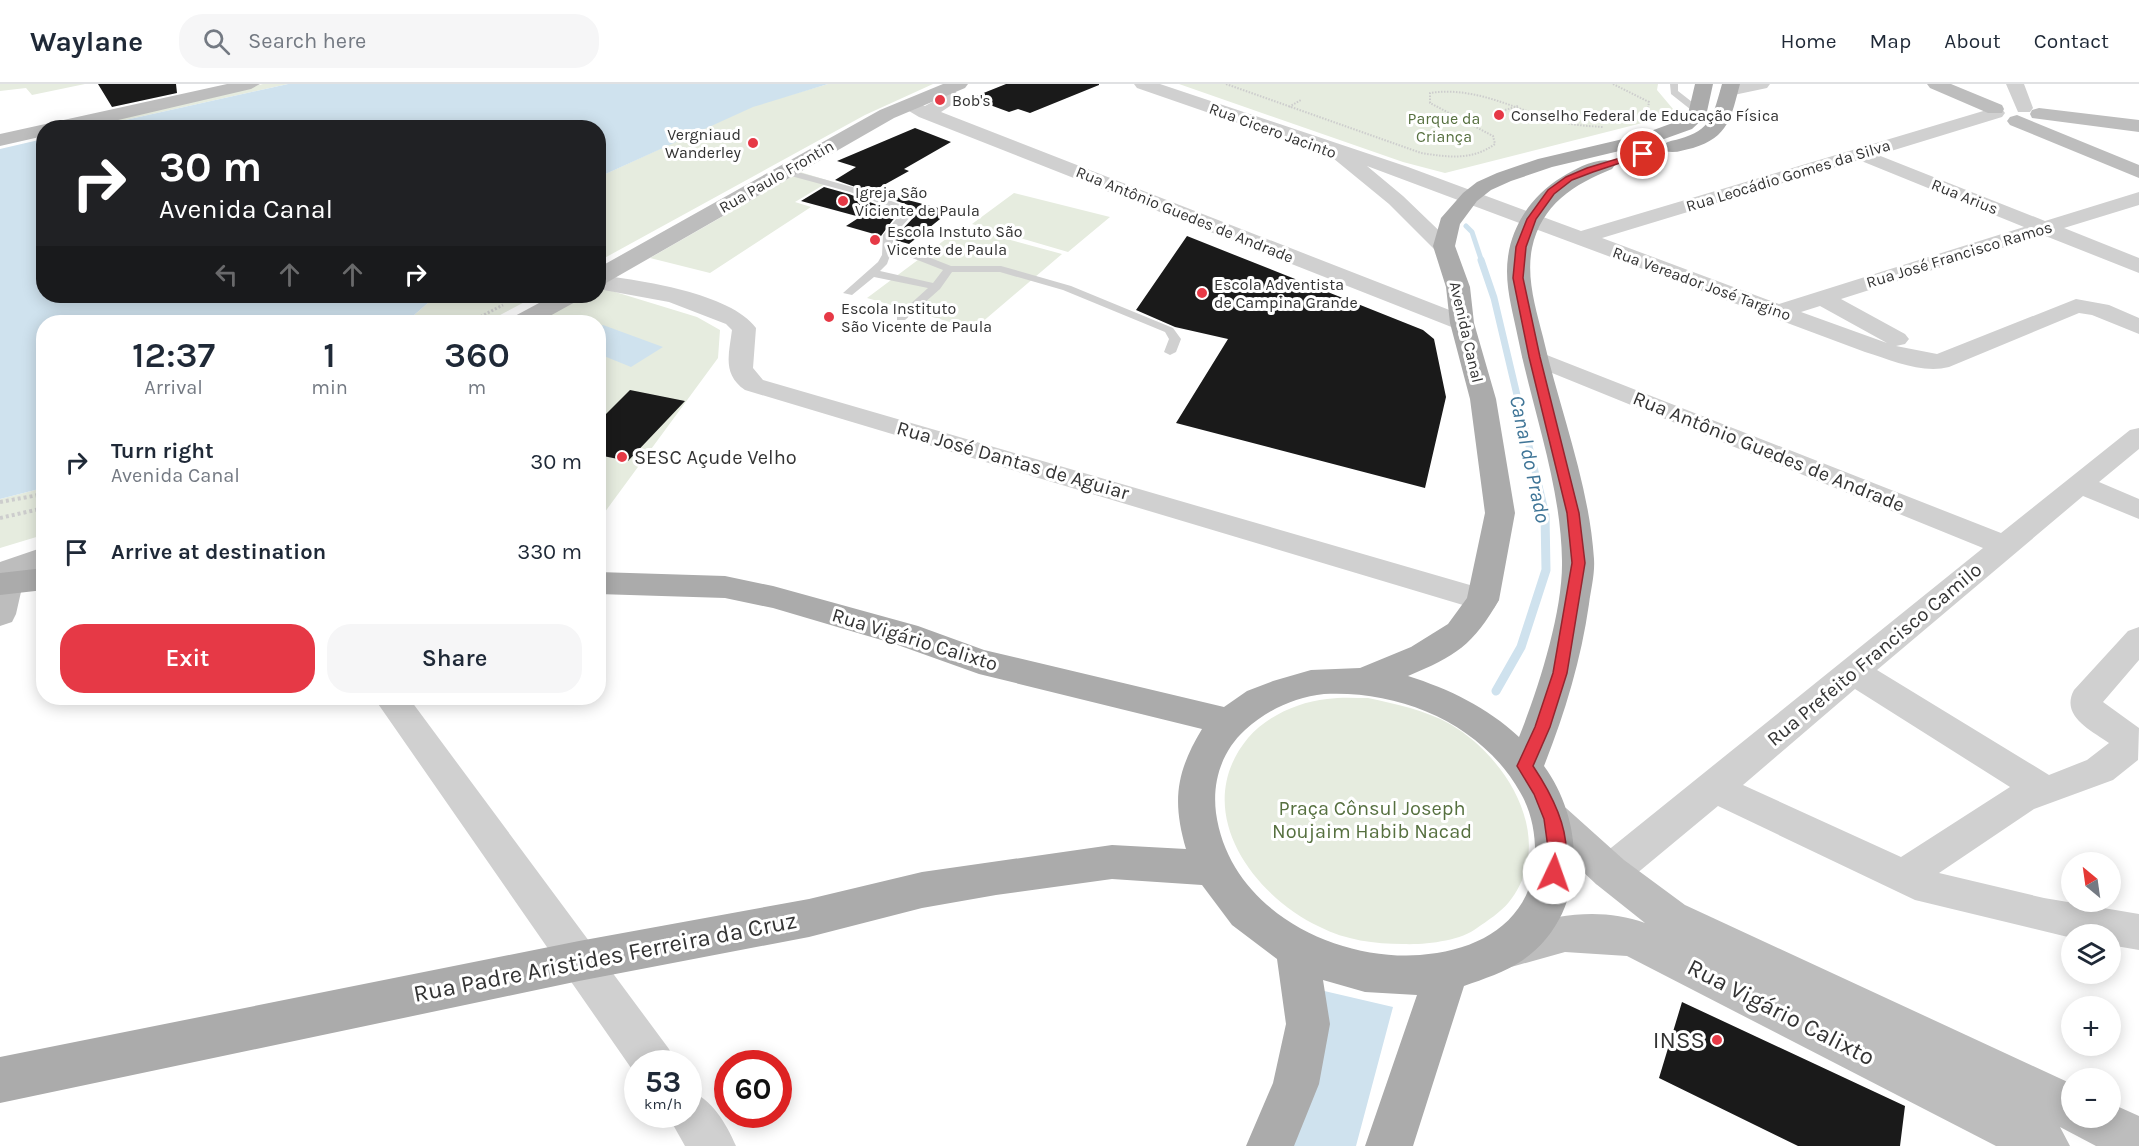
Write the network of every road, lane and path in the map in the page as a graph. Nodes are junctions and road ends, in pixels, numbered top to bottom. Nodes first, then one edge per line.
1 (251, 84) edge
2 (1143, 84) edge
3 (1226, 84) edge
4 (1613, 84) edge
5 (1674, 84) edge
6 (1761, 84) edge
7 (1936, 84) edge
8 (1953, 84) edge
9 (2015, 84) edge
10 (1721, 86) edge
11 (951, 87) edge
12 (1441, 87) dead end
13 (1505, 97) dead end
14 (1301, 100) dead end
15 (1520, 106) junction
16 (1289, 107) junction
17 (916, 109) junction
18 (1998, 109) junction
19 (1505, 110) dead end
20 (1698, 111) junction
21 (2033, 117) junction
22 (91, 120) edge
23 (1631, 121) dead end
24 (1613, 125) dead end
25 (2139, 126) edge
26 (36, 132) edge
27 (2139, 133) edge
28 (0, 140) edge
29 (1335, 150) junction
30 (1857, 153) junction
31 (2139, 163) edge
32 (783, 171) junction
33 (2139, 172) edge
34 (1504, 177) junction
35 (1551, 192) junction
36 (1470, 197) junction
37 (2139, 198) edge
38 (1531, 219) junction
39 (2044, 228) junction
40 (1580, 238) junction
41 (886, 244) junction
42 (1444, 246) junction
43 (2139, 266) edge
44 (949, 269) junction
45 (872, 273) junction
46 (606, 275) edge
47 (606, 282) edge
48 (936, 287) junction
49 (848, 292) dead end
50 (1822, 298) junction
51 (506, 303) edge
52 (556, 303) edge
53 (1780, 311) junction
54 (483, 315) edge
55 (535, 315) edge
56 (901, 318) dead end
57 (1462, 323) junction
58 (2139, 327) edge
59 (1170, 352) dead end
60 (1534, 357) junction
61 (1940, 363) junction
62 (2139, 436) edge
63 (2080, 484) junction
64 (36, 495) edge
65 (0, 502) edge
66 (36, 510) edge
67 (2139, 510) edge
68 (0, 518) edge
69 (2004, 545) junction
70 (36, 561) edge
71 (36, 579) edge
72 (2, 580) edge
73 (606, 583) edge
74 (1483, 600) junction
75 (0, 614) edge
76 (2139, 639) edge
77 (1854, 672) junction
78 (1363, 681) junction
79 (396, 705) edge
80 (1229, 722) junction
81 (1525, 766) junction
82 (1715, 788) junction
83 (2046, 791) junction
84 (1552, 819) junction
85 (1213, 868) junction
86 (1610, 872) junction
87 (1904, 876) junction
88 (2139, 932) edge
89 (1297, 948) junction
90 (1504, 950) junction
91 (579, 961) junction
92 (1447, 972) junction
93 (644, 1050) edge
94 (0, 1080) edge
95 (2061, 1104) edge
96 (700, 1128) edge
97 (2110, 1128) edge
98 (2139, 1142) edge
99 (2031, 1143) edge
100 (713, 1146) edge
101 (1270, 1146) edge
102 (1389, 1146) edge

1 - 22 main road
2 - 29 street, Rua Cicero Jacinto
3 - 16 path
4 - 23 path
5 - 20 lane
6 - 10 street
7 - 18 main road
8 - 18 main road
9 - 21 street
10 - 20 main road
10 - 35 main road
11 - 17 main road, Rua Paulo Frontin
12 - 16 path
13 - 15 path
14 - 16 path
15 - 19 path
15 - 24 path
17 - 32 main road, Rua Paulo Frontin
17 - 57 street, Rua Antônio Guedes de Andrade
18 - 21 main road
18 - 30 street, Rua Leocádio Gomes da Silva
20 - 34 main road
21 - 25 main road
21 - 27 main road
21 - 31 main road
21 - 33 main road
26 - 28 main road
29 - 36 street
29 - 42 street, Rua Cicero Jacinto
30 - 39 street, Rua Arius
30 - 40 street, Rua Leocádio Gomes da Silva
32 - 41 lane
32 - 46 main road, Rua Paulo Frontin
34 - 35 main road
34 - 36 main road
35 - 38 main road
36 - 38 street, Rua Vereador José Targino
36 - 42 main road
37 - 39 street, Rua José Francisco Ramos
38 - 40 street, Rua Vereador José Targino
38 - 60 main road
39 - 43 street, Rua Arius
39 - 50 street, Rua José Francisco Ramos
40 - 53 street, Rua Vereador José Targino
41 - 44 lane
41 - 45 lane
42 - 57 main road, Avenida Canal
44 - 48 lane
44 - 59 lane
45 - 48 lane
45 - 49 lane
47 - 74 street, Rua José Dantas de Aguiar
48 - 56 lane
50 - 53 street, Rua José Francisco Ramos
50 - 61 street
51 - 54 path
52 - 55 main road
53 - 61 street, Rua Vereador José Targino
57 - 74 main road, Avenida Canal
58 - 61 street
60 - 69 street, Rua Antônio Guedes de Andrade
60 - 81 main road
62 - 63 street, Rua Prefeito Francisco Camilo
63 - 67 street
63 - 69 street, Rua Prefeito Francisco Camilo
64 - 65 path
66 - 68 path
69 - 77 street, Rua Prefeito Francisco Camilo
70 - 72 main road
71 - 72 main road
72 - 75 main road
73 - 80 main road, Rua Vigário Calixto
74 - 78 main road, Avenida Canal
76 - 83 street
77 - 82 street, Rua Prefeito Francisco Camilo
77 - 83 street
78 - 80 main road
78 - 81 main road
79 - 91 street
80 - 85 main road
81 - 84 main road
82 - 86 street, Rua Prefeito Francisco Camilo
82 - 87 street
83 - 87 street
84 - 86 main road, Rua Vigário Calixto
84 - 90 main road
85 - 89 main road
85 - 91 main road, Rua Padre Aristides Ferreira da Cruz
86 - 95 main road, Rua Vigário Calixto
87 - 88 street
89 - 92 main road
89 - 101 main road
90 - 92 main road
90 - 99 main road, Rua Vigário Calixto
91 - 93 street
91 - 94 main road, Rua Padre Aristides Ferreira da Cruz
92 - 102 main road
96 - 100 street
97 - 98 main road

